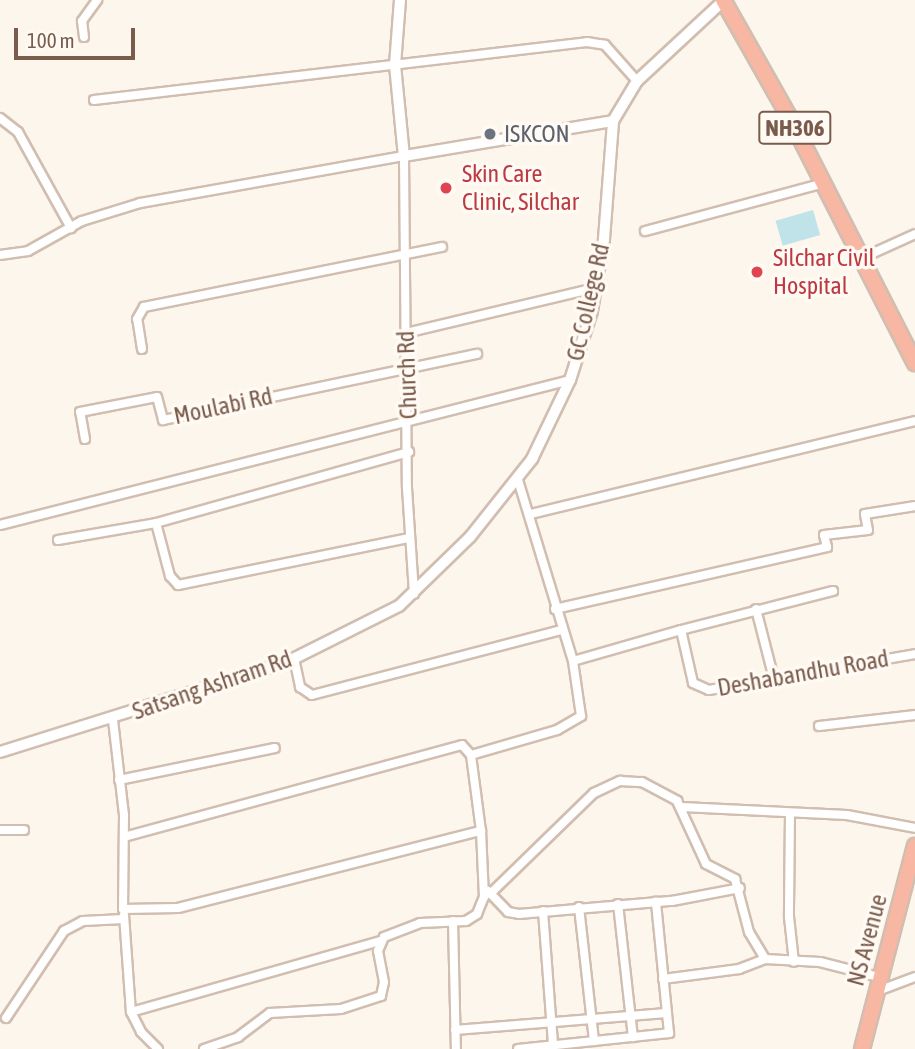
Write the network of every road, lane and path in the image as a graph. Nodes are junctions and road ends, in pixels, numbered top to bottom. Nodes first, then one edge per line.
1 (97, 0) edge
2 (400, 0) edge
3 (723, 1) edge
4 (84, 37) dead end
5 (395, 65) junction
6 (636, 81) junction
7 (94, 100) dead end
8 (0, 118) edge
9 (613, 121) junction
10 (404, 156) junction
11 (821, 184) junction
12 (71, 228) junction
13 (645, 231) dead end
14 (915, 234) edge
15 (442, 247) dead end
16 (406, 254) junction
17 (0, 255) edge
18 (859, 260) junction
19 (595, 288) junction
20 (406, 333) junction
21 (142, 349) dead end
22 (477, 354) dead end
23 (915, 363) edge
24 (407, 367) junction
25 (570, 380) junction
26 (915, 421) edge
27 (408, 423) junction
28 (85, 439) dead end
29 (409, 452) junction
30 (518, 480) junction
31 (915, 506) edge
32 (531, 514) junction
33 (156, 523) junction
34 (0, 525) edge
35 (409, 538) junction
36 (58, 540) dead end
37 (833, 591) dead end
38 (414, 594) junction
39 (555, 609) junction
40 (756, 609) junction
41 (562, 630) junction
42 (681, 630) junction
43 (915, 654) edge
44 (295, 658) junction
45 (573, 661) junction
46 (774, 679) junction
47 (915, 715) edge
48 (113, 719) junction
49 (819, 726) dead end
50 (275, 748) dead end
51 (0, 752) edge
52 (471, 755) junction
53 (119, 780) junction
54 (682, 807) junction
55 (790, 813) junction
56 (915, 828) edge
57 (0, 830) edge
58 (24, 830) dead end
59 (481, 831) junction
60 (124, 837) junction
61 (915, 846) edge
62 (737, 889) junction
63 (490, 893) junction
64 (656, 902) junction
65 (618, 904) junction
66 (579, 907) junction
67 (123, 909) junction
68 (543, 911) junction
69 (124, 919) junction
70 (453, 924) junction
71 (381, 942) junction
72 (765, 959) junction
73 (794, 962) junction
74 (879, 977) junction
75 (915, 977) edge
76 (663, 979) junction
77 (875, 992) junction
78 (131, 1012) junction
79 (630, 1013) junction
80 (667, 1013) junction
81 (591, 1016) junction
82 (6, 1018) dead end
83 (552, 1019) junction
84 (455, 1030) junction
85 (633, 1037) junction
86 (594, 1041) junction
87 (553, 1045) junction
88 (863, 1048) edge
89 (158, 1049) edge
90 (204, 1049) edge
91 (456, 1049) edge
92 (518, 1049) edge

1 - 4 street
2 - 5 main road
3 - 6 main road, GC College Rd
3 - 11 highway, NH306
5 - 6 street
5 - 7 street
5 - 10 main road
6 - 9 main road, GC College Rd
8 - 12 street
9 - 10 main road
9 - 19 main road, GC College Rd
10 - 12 street
10 - 16 street, Church Rd
11 - 13 street
11 - 18 highway, NH306
12 - 17 street
14 - 18 street
15 - 16 street
16 - 20 street, Church Rd
16 - 21 street
18 - 23 highway, NH306
19 - 20 street
19 - 25 main road, GC College Rd
20 - 24 street, Church Rd
22 - 24 street
24 - 27 street, Church Rd
24 - 28 street, Moulabi Rd
25 - 27 street
25 - 30 main road, GC College Rd
26 - 32 street
27 - 29 street, Church Rd
27 - 34 street
29 - 33 street
29 - 35 street, Church Rd
30 - 32 street
30 - 38 main road, GC College Rd
31 - 39 street
32 - 39 street
33 - 35 street
33 - 36 street
35 - 38 street, Church Rd
37 - 40 street
38 - 44 main road, Satsang Ashram Rd
39 - 41 street
40 - 42 street
40 - 46 street
41 - 44 street
41 - 45 street
42 - 45 street
42 - 46 street, Deshabandhu Road
43 - 46 street, Deshabandhu Road
44 - 48 main road, Satsang Ashram Rd
45 - 52 street
47 - 49 street
48 - 51 main road, Satsang Ashram Rd
48 - 53 street
50 - 53 street
52 - 59 street
52 - 60 street
53 - 60 street
54 - 55 street
54 - 62 street
54 - 63 street
55 - 56 street
55 - 73 street
57 - 58 street
59 - 63 street
59 - 67 street
60 - 67 street
61 - 74 highway, NS Avenue
62 - 64 street
62 - 72 street
63 - 68 street
63 - 70 street
64 - 65 street
64 - 76 street
65 - 66 street
65 - 79 street
66 - 68 street
66 - 81 street
67 - 69 street
68 - 83 street
69 - 78 street
69 - 82 street
70 - 71 street
70 - 84 street
71 - 78 street
71 - 90 street
72 - 73 street
72 - 76 street
73 - 74 street
74 - 77 highway, NS Avenue
75 - 77 street
76 - 80 street
77 - 88 highway, NS Avenue
78 - 89 street
79 - 80 street
79 - 81 street
79 - 85 street
80 - 85 street
81 - 83 street
81 - 86 street
83 - 84 street
83 - 87 street
84 - 91 street
85 - 86 street
86 - 87 street
87 - 92 street

